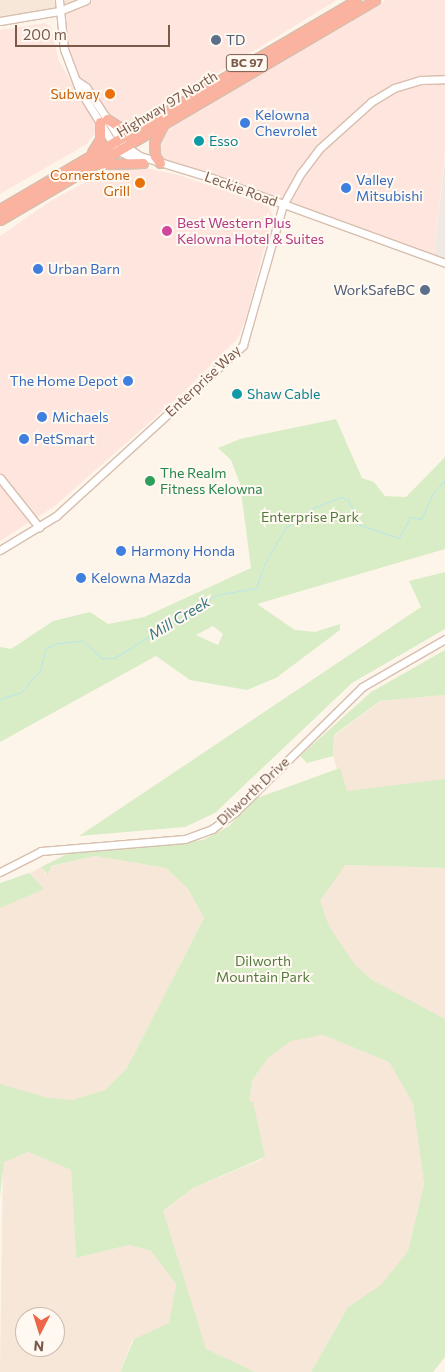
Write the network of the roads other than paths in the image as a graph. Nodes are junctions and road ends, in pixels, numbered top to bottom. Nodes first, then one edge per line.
1 (59, 0) edge
2 (86, 0) edge
3 (356, 0) edge
4 (375, 0) edge
5 (59, 11) junction
6 (0, 21) edge
7 (445, 79) edge
8 (104, 121) junction
9 (165, 121) junction
10 (139, 126) junction
11 (118, 144) junction
12 (92, 159) junction
13 (160, 162) junction
14 (143, 163) junction
15 (178, 167) junction
16 (283, 205) junction
17 (0, 209) edge
18 (0, 220) edge
19 (445, 264) edge
20 (0, 478) edge
21 (40, 527) junction
22 (0, 550) edge
23 (445, 639) edge
24 (0, 872) edge

1 - 5 street, Leckie Road
2 - 5 street
3 - 10 highway, Highway 97 North / BC 97
4 - 9 highway, Highway 97 North / BC 97
5 - 6 street
5 - 8 street, Leckie Road
7 - 16 street, Enterprise Way
8 - 10 highway
8 - 11 street, Leckie Road
8 - 12 highway
9 - 11 highway, Highway 97 North / BC 97
9 - 13 highway
10 - 11 highway, Highway 97 North / BC 97
11 - 12 highway, Highway 97 North / BC 97
11 - 13 street, Leckie Road
11 - 14 street, Leckie Road
12 - 14 highway
12 - 17 highway, Highway 97 North / BC 97
12 - 18 highway, Highway 97 North / BC 97
13 - 15 street, Leckie Road
14 - 15 street, Leckie Road
15 - 16 street, Leckie Road
16 - 19 street, Leckie Road
16 - 21 street, Enterprise Way
20 - 21 street
21 - 22 street, Enterprise Way
23 - 24 street, Dilworth Drive

